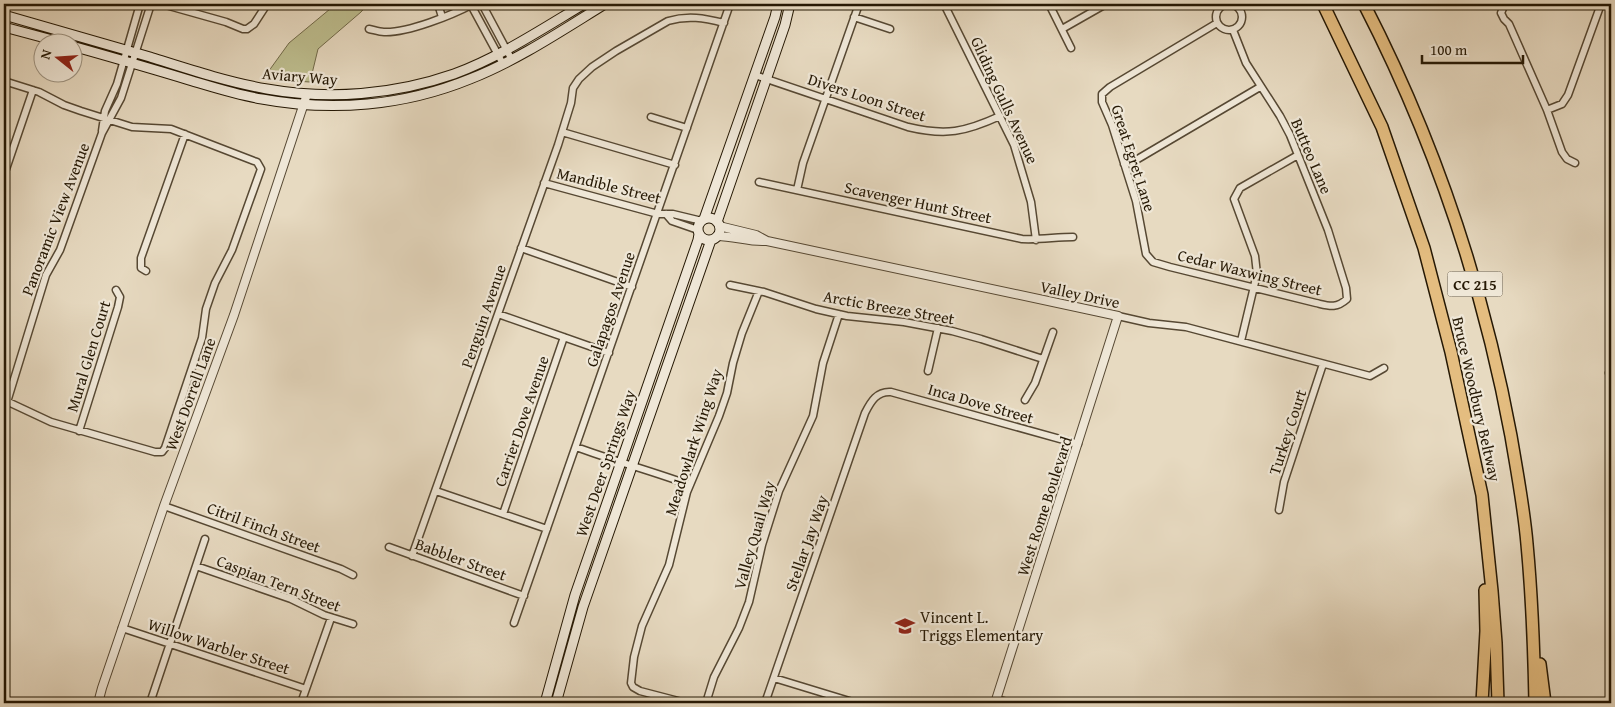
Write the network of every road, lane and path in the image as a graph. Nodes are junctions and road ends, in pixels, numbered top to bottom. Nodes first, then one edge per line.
1 (140, 4) edge
2 (151, 4) edge
3 (162, 4) edge
4 (267, 4) edge
5 (438, 4) edge
6 (472, 4) edge
7 (482, 4) edge
8 (584, 4) edge
9 (605, 4) edge
10 (730, 4) edge
11 (778, 4) edge
12 (790, 4) edge
13 (859, 4) edge
14 (944, 4) edge
15 (1049, 4) edge
16 (1106, 4) edge
17 (1224, 4) edge
18 (1322, 4) edge
19 (1364, 4) edge
20 (1509, 4) edge
21 (1601, 4) edge
22 (4, 15) edge
23 (854, 16) junction
24 (442, 17) junction
25 (724, 23) junction
26 (1217, 23) junction
27 (4, 26) edge
28 (369, 29) dead end
29 (890, 29) dead end
30 (1062, 29) junction
31 (1233, 30) junction
32 (32, 34) edge
33 (1071, 48) dead end
34 (82, 49) edge
35 (126, 50) junction
36 (506, 50) junction
37 (136, 53) junction
38 (497, 54) junction
39 (512, 60) junction
40 (128, 62) junction
41 (502, 64) junction
42 (755, 75) junction
43 (766, 78) junction
44 (4, 81) edge
45 (1260, 87) junction
46 (33, 90) junction
47 (307, 94) junction
48 (826, 98) junction
49 (304, 105) junction
50 (1547, 110) junction
51 (1000, 116) junction
52 (651, 117) dead end
53 (106, 119) junction
54 (687, 128) junction
55 (562, 132) junction
56 (185, 134) junction
57 (1298, 155) junction
58 (1575, 163) dead end
59 (1124, 164) junction
60 (675, 165) junction
61 (4, 175) edge
62 (759, 182) dead end
63 (544, 183) junction
64 (797, 190) junction
65 (658, 214) junction
66 (666, 214) junction
67 (703, 220) junction
68 (718, 224) junction
69 (698, 232) junction
70 (714, 238) junction
71 (1073, 238) dead end
72 (1036, 240) junction
73 (767, 241) junction
74 (521, 248) junction
75 (1149, 259) joint
76 (146, 271) dead end
77 (730, 285) dead end
78 (632, 286) junction
79 (1255, 287) junction
80 (116, 290) dead end
81 (758, 291) junction
82 (1345, 301) joint
83 (498, 314) junction
84 (838, 314) junction
85 (1118, 316) junction
86 (938, 328) junction
87 (1053, 332) dead end
88 (564, 337) junction
89 (1241, 341) junction
90 (609, 353) junction
91 (1043, 359) junction
92 (1323, 364) junction
93 (1611, 365) edge
94 (1384, 368) dead end
95 (928, 371) dead end
96 (1610, 374) edge
97 (878, 394) joint
98 (1025, 400) dead end
99 (5, 401) edge
100 (79, 431) junction
101 (1078, 444) junction
102 (576, 447) junction
103 (626, 464) junction
104 (690, 485) junction
105 (436, 491) junction
106 (1482, 496) junction
107 (164, 506) junction
108 (1279, 510) dead end
109 (503, 514) junction
110 (547, 529) junction
111 (205, 540) dead end
112 (389, 547) dead end
113 (412, 556) junction
114 (196, 566) junction
115 (353, 575) dead end
116 (1530, 580) junction
117 (524, 596) junction
118 (332, 618) junction
119 (514, 623) dead end
120 (353, 624) dead end
121 (122, 628) junction
122 (169, 644) junction
123 (774, 678) junction
124 (306, 689) junction
125 (996, 701) edge
126 (98, 703) edge
127 (150, 703) edge
128 (301, 703) edge
129 (545, 703) edge
130 (556, 703) edge
131 (686, 703) edge
132 (706, 703) edge
133 (765, 703) edge
134 (856, 703) edge
135 (1012, 703) edge
136 (1482, 703) edge
137 (1498, 703) edge
138 (1535, 703) edge
139 (1545, 703) edge

1 - 35 street, Panoramic View Avenue
2 - 37 street, Panoramic View Avenue
3 - 4 street
5 - 24 street
6 - 24 street
6 - 38 street
7 - 36 street
8 - 36 main road, Aviary Way
9 - 39 main road, Aviary Way
10 - 25 street, Galapagos Avenue
11 - 42 main road
12 - 43 main road
13 - 23 street
14 - 51 street, Gliding Gulls Avenue
15 - 30 street
16 - 30 street
17 - 26 street
17 - 31 street
18 - 106 highway, Bruce Woodbury Beltway / CC 215
19 - 116 highway, Bruce Woodbury Beltway / CC 215
20 - 50 street
21 - 50 street
22 - 35 main road, Aviary Way
23 - 29 street
23 - 48 street
24 - 28 street
25 - 54 street, Galapagos Avenue
25 - 55 street, Penguin Avenue
26 - 31 street
26 - 59 street, Great Egret Lane
27 - 32 main road
30 - 33 street
31 - 45 street, Butteo Lane
34 - 40 main road, Aviary Way
35 - 37 main road, Aviary Way
35 - 40 street, Panoramic View Avenue
36 - 38 main road, Aviary Way
36 - 39 street
37 - 40 street, Panoramic View Avenue
37 - 47 main road, Aviary Way
38 - 41 street
38 - 47 main road, Aviary Way
39 - 41 main road, Aviary Way
40 - 49 main road, Aviary Way
40 - 53 street, Panoramic View Avenue
41 - 49 main road, Aviary Way
42 - 43 street, Divers Loon Street
42 - 67 main road
43 - 48 street, Divers Loon Street
43 - 68 main road
44 - 46 street
45 - 57 street, Butteo Lane
45 - 59 street
46 - 53 street
46 - 61 street
47 - 49 street, West Dorrell Lane
48 - 51 street, Divers Loon Street
48 - 64 street
49 - 107 street, West Dorrell Lane
50 - 58 street
51 - 72 street, Gliding Gulls Avenue
52 - 54 street
53 - 56 street
53 - 99 street, Panoramic View Avenue
54 - 60 street, Galapagos Avenue
55 - 60 street
55 - 63 street, Penguin Avenue
56 - 76 street
56 - 100 street
57 - 79 street
57 - 82 street, Butteo Lane
59 - 75 street, Great Egret Lane
60 - 65 street, Galapagos Avenue
62 - 64 street, Scavenger Hunt Street
63 - 65 street, Mandible Street
63 - 74 street, Penguin Avenue
64 - 72 street, Scavenger Hunt Street
65 - 66 street, Mandible Street
65 - 78 street, Galapagos Avenue
66 - 67 street, Mandible Street
66 - 69 street, Mandible Street
67 - 68 main road
67 - 69 main road
68 - 70 main road
68 - 73 street, Valley Drive
69 - 70 main road
69 - 103 main road, West Deer Springs Way
70 - 73 street, Valley Drive
70 - 103 main road, West Deer Springs Way
71 - 72 street, Scavenger Hunt Street
73 - 85 street, Valley Drive
74 - 78 street
74 - 83 street, Penguin Avenue
75 - 79 street, Cedar Waxwing Street
77 - 81 street, Arctic Breeze Street
78 - 90 street, Galapagos Avenue
79 - 82 street, Cedar Waxwing Street
79 - 89 street
80 - 100 street, Mural Glen Court
81 - 84 street, Arctic Breeze Street
81 - 104 street, Meadowlark Wing Way
83 - 88 street
83 - 105 street, Penguin Avenue
84 - 86 street, Arctic Breeze Street
84 - 132 street, Valley Quail Way
85 - 89 street, Valley Drive
85 - 101 street, West Rome Boulevard
86 - 91 street, Arctic Breeze Street
86 - 95 street
87 - 91 street
88 - 90 street
88 - 109 street, Carrier Dove Avenue
89 - 92 street, Valley Drive
90 - 102 street, Galapagos Avenue
91 - 98 street
92 - 94 street, Valley Drive
92 - 108 street, Turkey Court
93 - 96 street
97 - 101 street, Inca Dove Street
97 - 123 street, Stellar Jay Way
99 - 100 street
101 - 125 street, West Rome Boulevard
102 - 103 street
102 - 110 street, Galapagos Avenue
103 - 104 street
103 - 129 main road, West Deer Springs Way
103 - 130 main road, West Deer Springs Way
104 - 131 street, Meadowlark Wing Way
105 - 109 street
105 - 113 street, Penguin Avenue
106 - 136 highway
106 - 137 highway, Bruce Woodbury Beltway / CC 215
107 - 115 street, Citril Finch Street
107 - 121 street, West Dorrell Lane
109 - 110 street
110 - 117 street, Galapagos Avenue
111 - 114 street
112 - 113 street, Babbler Street
113 - 117 street, Babbler Street
114 - 118 street, Caspian Tern Street
114 - 122 street
116 - 138 highway, Bruce Woodbury Beltway / CC 215
116 - 139 highway
117 - 119 street, Galapagos Avenue
118 - 120 street, Caspian Tern Street
118 - 124 street
121 - 122 street, Willow Warbler Street
121 - 126 street, West Dorrell Lane
122 - 124 street, Willow Warbler Street
122 - 127 street
123 - 133 street, Stellar Jay Way
123 - 134 street
124 - 128 street
125 - 135 street

